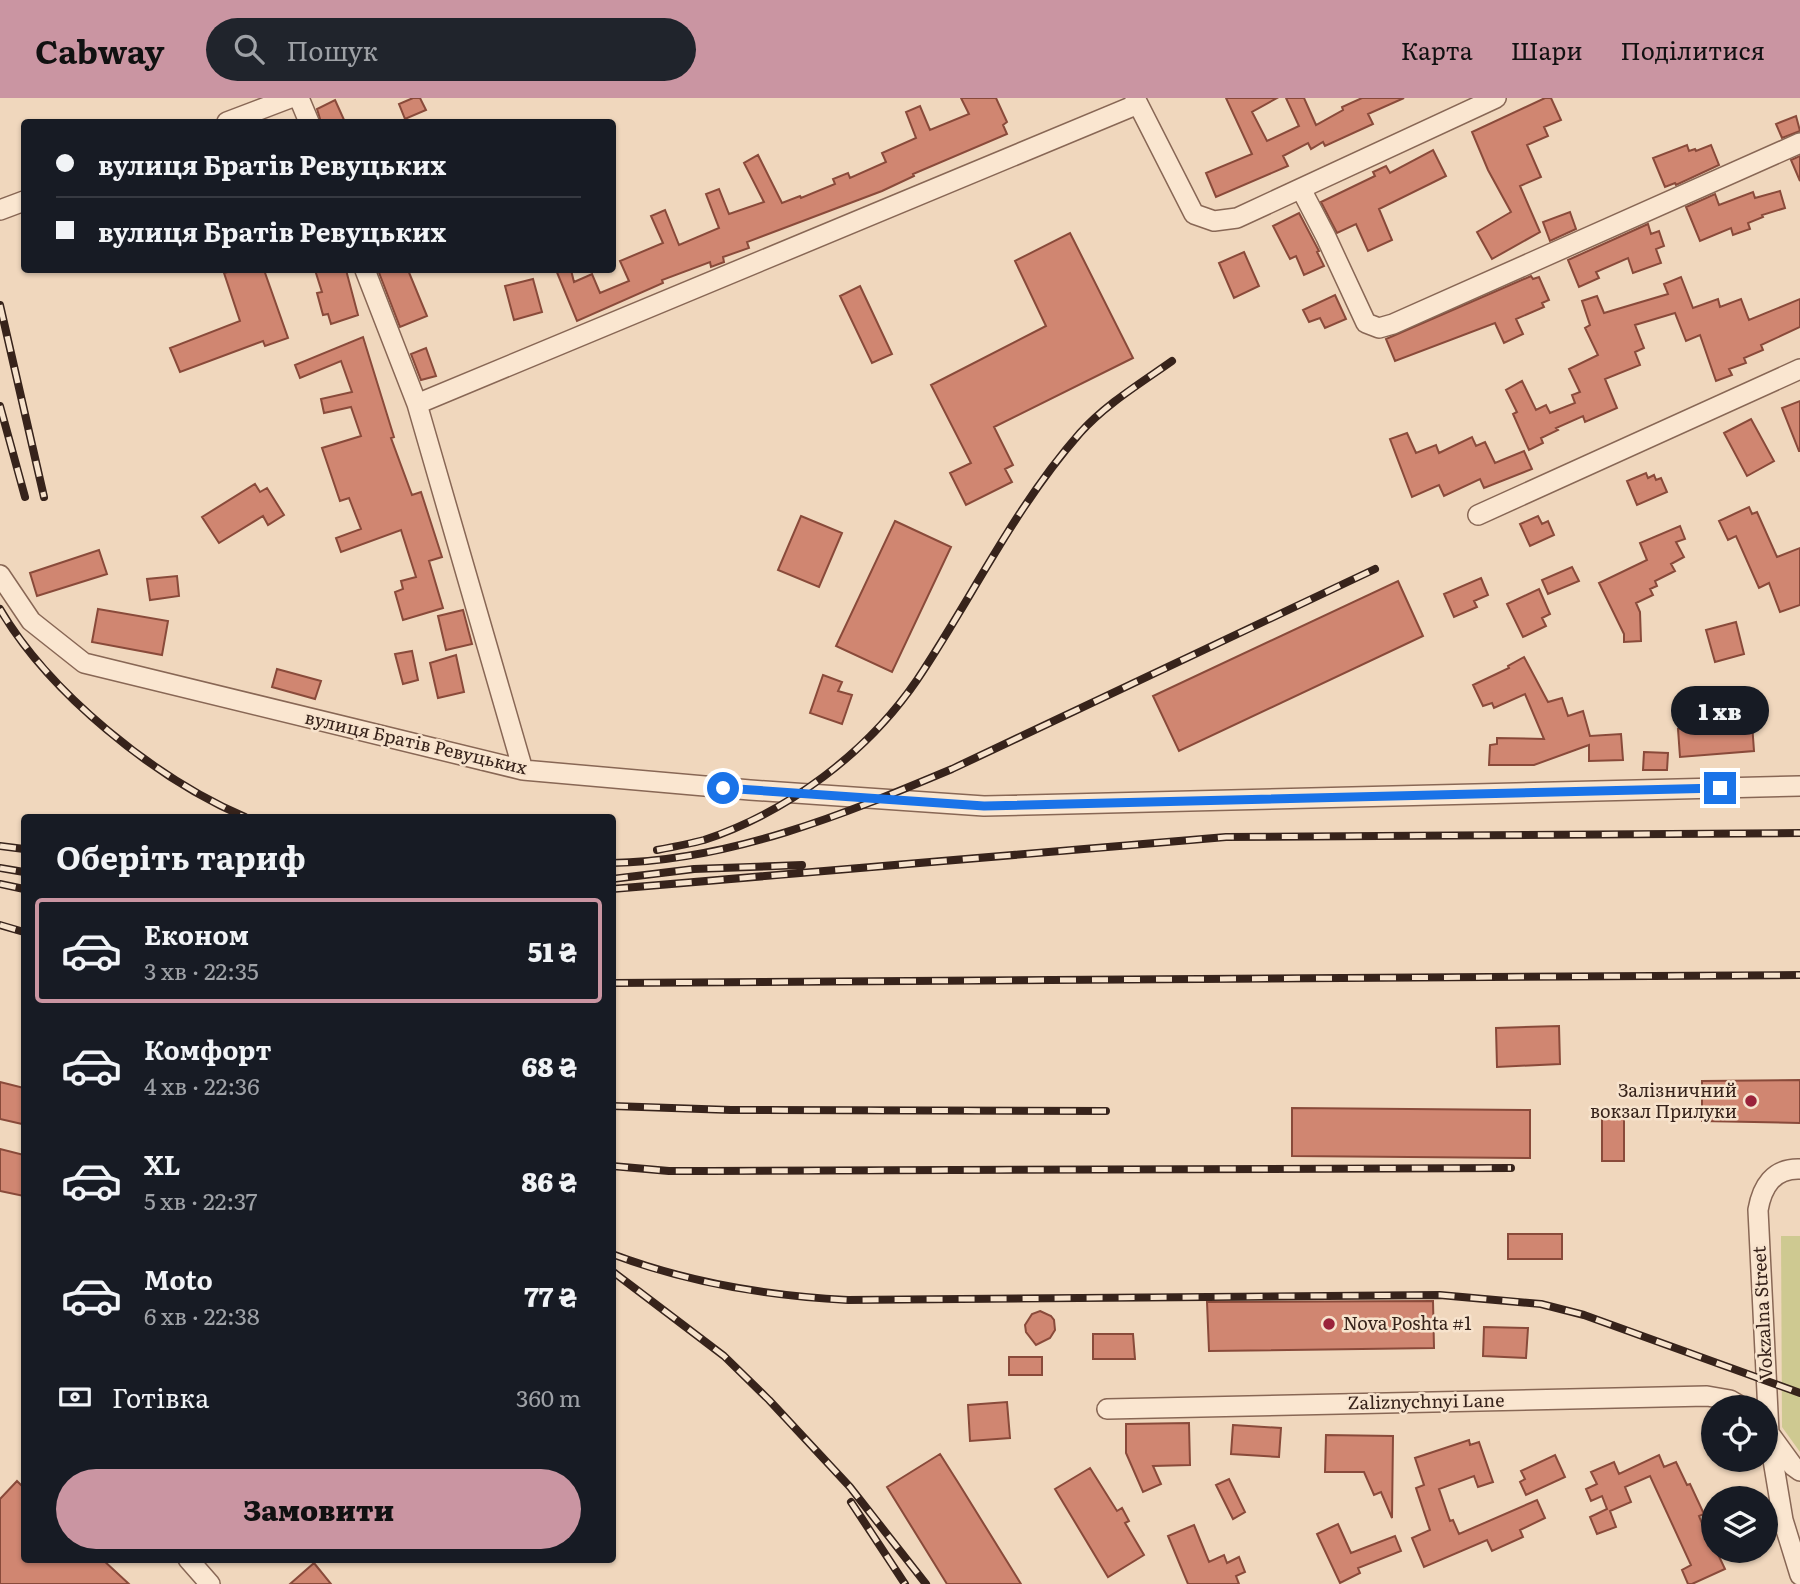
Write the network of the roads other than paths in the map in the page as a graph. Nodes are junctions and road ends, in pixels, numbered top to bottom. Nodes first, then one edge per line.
1 (290, 98) edge
2 (299, 98) edge
3 (1496, 98) edge
4 (1137, 101) edge
5 (235, 119) edge
6 (308, 119) edge
7 (1800, 143) edge
8 (1301, 189) junction
9 (21, 202) edge
10 (0, 210) edge
11 (366, 273) edge
12 (1800, 369) edge
13 (417, 404) junction
14 (1478, 514) dead end
15 (0, 575) edge
16 (523, 770) junction
17 (1800, 786) edge
18 (1800, 1169) edge
19 (1766, 1395) edge
20 (1701, 1396) edge
21 (1107, 1409) dead end
22 (1778, 1446) edge
23 (1800, 1471) edge
24 (1774, 1472) edge
25 (192, 1563) edge
26 (1800, 1575) edge
27 (210, 1584) edge

1 - 5 street
2 - 6 street
3 - 8 street
4 - 8 street
4 - 13 street
7 - 8 street
9 - 10 street
11 - 13 street
12 - 14 street
13 - 16 street
15 - 16 street, вулиця Братів Ревуцьких
16 - 17 street, вулиця Братів Ревуцьких
18 - 19 street, Vokzalna Street
20 - 21 street, Zaliznychnyi Lane
22 - 23 street
24 - 26 street, Vokzalna Street
25 - 27 street

